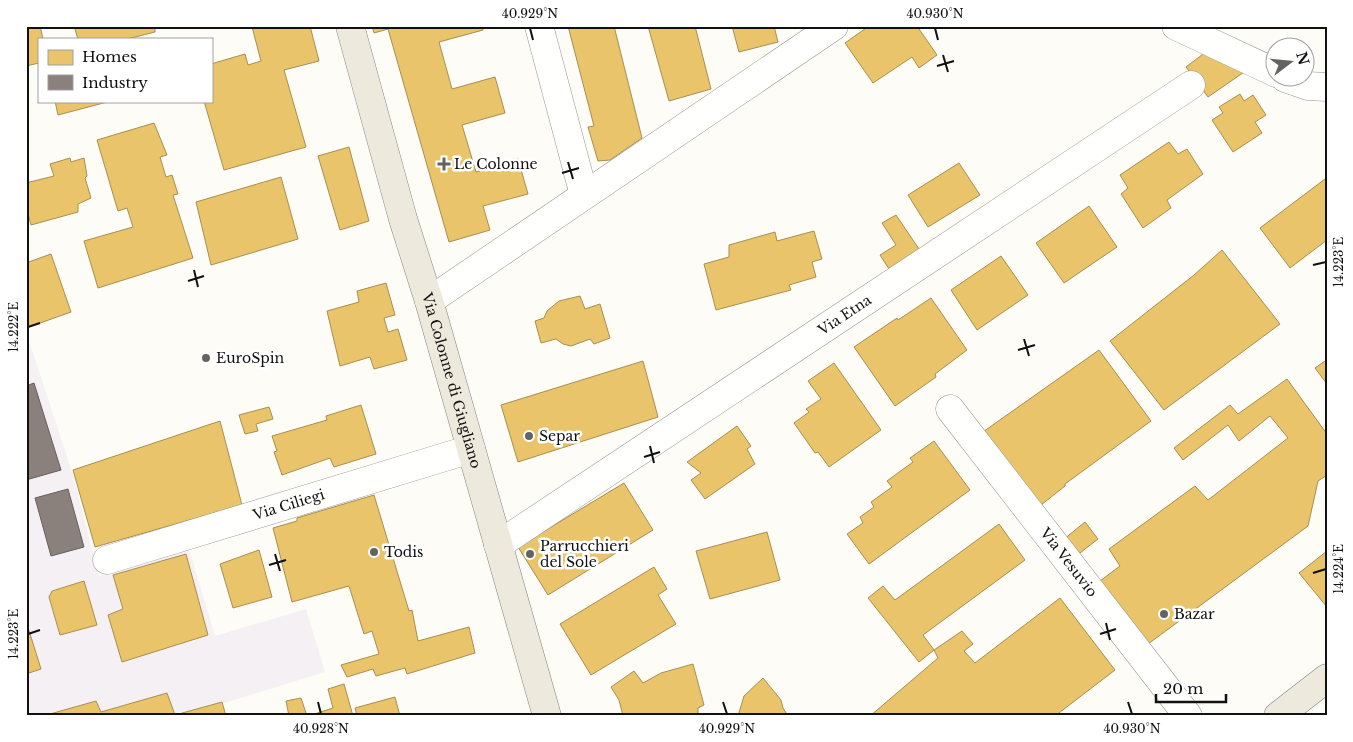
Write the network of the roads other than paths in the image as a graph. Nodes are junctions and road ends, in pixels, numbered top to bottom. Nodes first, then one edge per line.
1 (539, 26) edge
2 (834, 26) edge
3 (1176, 26) edge
4 (353, 36) edge
5 (1266, 68) edge
6 (1191, 84) dead end
7 (584, 196) junction
8 (429, 301) junction
9 (950, 408) dead end
10 (471, 449) junction
11 (498, 545) junction
12 (107, 560) dead end
13 (1327, 678) edge
14 (1285, 713) edge
15 (547, 716) edge
16 (1188, 716) edge

1 - 7 street
2 - 7 street
3 - 5 street
4 - 8 main road, Via Colonne di Giugliano
6 - 11 street, Via Etna
7 - 8 street
8 - 10 main road, Via Colonne di Giugliano
9 - 16 street, Via Vesuvio
10 - 11 main road, Via Colonne di Giugliano
10 - 12 street, Via Ciliegi
11 - 15 main road, Via Colonne di Giugliano
13 - 14 main road

